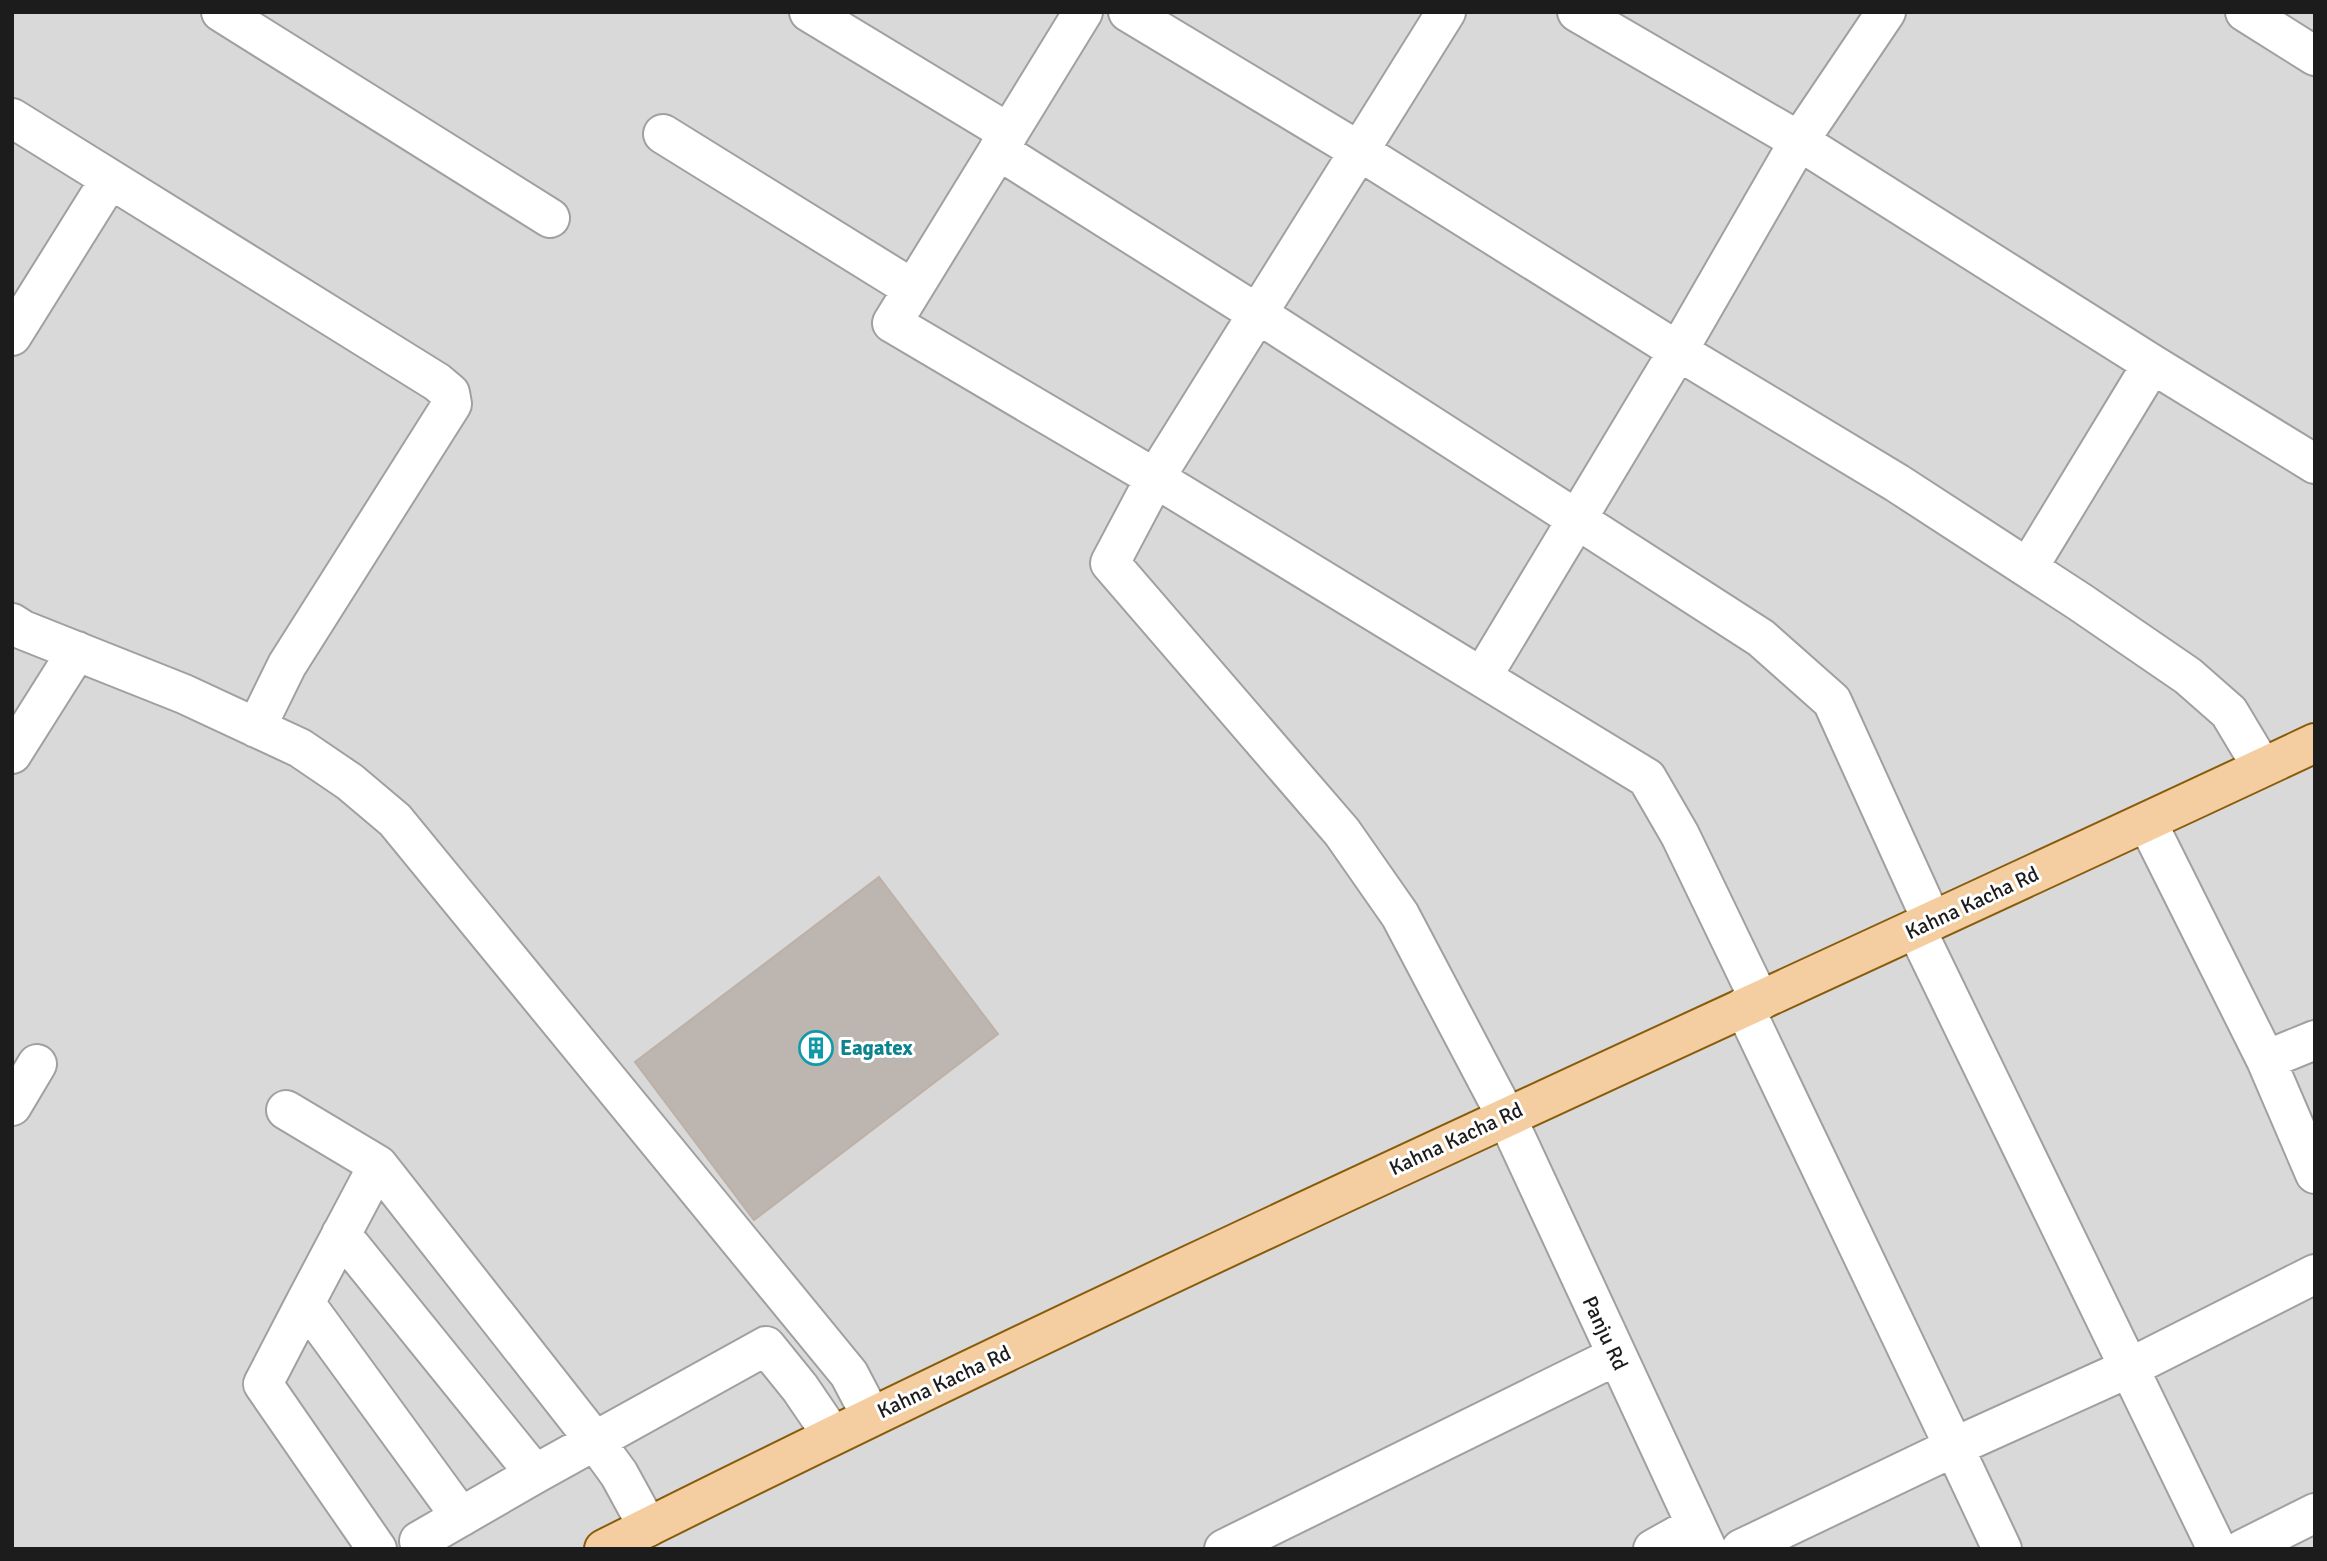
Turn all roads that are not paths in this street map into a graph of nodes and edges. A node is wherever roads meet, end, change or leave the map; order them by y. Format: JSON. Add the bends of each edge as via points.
{"nodes":[{"id":1,"x":221,"y":12,"type":"edge"},
{"id":2,"x":809,"y":12,"type":"edge"},
{"id":3,"x":1083,"y":12,"type":"edge"},
{"id":4,"x":1128,"y":12,"type":"edge"},
{"id":5,"x":1446,"y":12,"type":"edge"},
{"id":6,"x":1577,"y":12,"type":"edge"},
{"id":7,"x":1886,"y":12,"type":"edge"},
{"id":8,"x":2245,"y":12,"type":"edge"},
{"id":9,"x":2315,"y":56,"type":"edge"},
{"id":10,"x":12,"y":118,"type":"edge"},
{"id":11,"x":663,"y":134,"type":"dead end"},
{"id":12,"x":1004,"y":141,"type":"junction"},
{"id":13,"x":1799,"y":141,"type":"junction"},
{"id":14,"x":1359,"y":151,"type":"junction"},
{"id":15,"x":110,"y":179,"type":"junction"},
{"id":16,"x":550,"y":219,"type":"dead end"},
{"id":17,"x":913,"y":289,"type":"junction"},
{"id":18,"x":1258,"y":314,"type":"junction"},
{"id":19,"x":12,"y":336,"type":"edge"},
{"id":20,"x":1678,"y":351,"type":"junction"},
{"id":21,"x":2152,"y":364,"type":"junction"},
{"id":22,"x":2315,"y":464,"type":"edge"},
{"id":23,"x":1155,"y":478,"type":"junction"},
{"id":24,"x":1576,"y":518,"type":"junction"},
{"id":25,"x":2028,"y":568,"type":"junction"},
{"id":26,"x":12,"y":622,"type":"edge"},
{"id":27,"x":77,"y":651,"type":"junction"},
{"id":28,"x":1482,"y":677,"type":"junction"},
{"id":29,"x":256,"y":728,"type":"junction"},
{"id":30,"x":2315,"y":743,"type":"edge"},
{"id":31,"x":12,"y":754,"type":"edge"},
{"id":32,"x":2262,"y":767,"type":"junction"},
{"id":33,"x":2147,"y":822,"type":"junction"},
{"id":34,"x":1924,"y":925,"type":"junction"},
{"id":35,"x":1752,"y":1004,"type":"junction"},
{"id":36,"x":2315,"y":1040,"type":"edge"},
{"id":37,"x":2266,"y":1060,"type":"junction"},
{"id":38,"x":37,"y":1064,"type":"dead end"},
{"id":39,"x":12,"y":1106,"type":"edge"},
{"id":40,"x":286,"y":1111,"type":"dead end"},
{"id":41,"x":1506,"y":1116,"type":"junction"},
{"id":42,"x":378,"y":1164,"type":"junction"},
{"id":43,"x":2315,"y":1174,"type":"edge"},
{"id":44,"x":341,"y":1234,"type":"junction"},
{"id":45,"x":2315,"y":1273,"type":"edge"},
{"id":46,"x":305,"y":1303,"type":"junction"},
{"id":47,"x":1616,"y":1356,"type":"junction"},
{"id":48,"x":2129,"y":1368,"type":"junction"},
{"id":49,"x":871,"y":1416,"type":"junction"},
{"id":50,"x":832,"y":1435,"type":"junction"},
{"id":51,"x":595,"y":1441,"type":"junction"},
{"id":52,"x":1954,"y":1447,"type":"junction"},
{"id":53,"x":535,"y":1474,"type":"junction"},
{"id":54,"x":2315,"y":1513,"type":"edge"},
{"id":55,"x":461,"y":1517,"type":"junction"},
{"id":56,"x":648,"y":1527,"type":"junction"},
{"id":57,"x":1701,"y":1537,"type":"edge"},
{"id":58,"x":415,"y":1546,"type":"edge"},
{"id":59,"x":377,"y":1549,"type":"edge"},
{"id":60,"x":604,"y":1549,"type":"edge"},
{"id":61,"x":1224,"y":1549,"type":"edge"},
{"id":62,"x":1653,"y":1549,"type":"edge"},
{"id":63,"x":1741,"y":1549,"type":"edge"},
{"id":64,"x":2002,"y":1549,"type":"edge"},
{"id":65,"x":2217,"y":1549,"type":"edge"},
{"id":66,"x":2243,"y":1549,"type":"edge"}],
"edges":[{"from":1,"to":16,"type":"street"},
{"from":2,"to":12,"type":"street"},
{"from":3,"to":12,"type":"street"},
{"from":4,"to":14,"type":"street"},
{"from":5,"to":14,"type":"street"},
{"from":6,"to":13,"type":"street"},
{"from":7,"to":13,"type":"street"},
{"from":8,"to":9,"type":"street"},
{"from":10,"to":15,"type":"street"},
{"from":11,"to":17,"type":"street"},
{"from":12,"to":17,"type":"street"},
{"from":12,"to":18,"type":"street"},
{"from":13,"to":20,"type":"street"},
{"from":13,"to":21,"type":"street"},
{"from":14,"to":18,"type":"street"},
{"from":14,"to":20,"type":"street"},
{"from":15,"to":19,"type":"street"},
{"from":15,"to":29,"type":"street","via":[[438,382],[450,393],[453,404],[287,666]]},
{"from":17,"to":23,"type":"street","via":[[892,323]]},
{"from":18,"to":23,"type":"street"},
{"from":18,"to":24,"type":"street"},
{"from":20,"to":24,"type":"street"},
{"from":20,"to":25,"type":"street"},
{"from":21,"to":22,"type":"street"},
{"from":21,"to":25,"type":"street"},
{"from":23,"to":28,"type":"street"},
{"from":23,"to":41,"type":"street","name":"Panju Rd","via":[[1110,563],[1342,832],[1400,915]]},
{"from":24,"to":28,"type":"street"},
{"from":24,"to":34,"type":"street","via":[[1761,638],[1832,701]]},
{"from":25,"to":32,"type":"street","via":[[2188,676],[2229,712]]},
{"from":26,"to":27,"type":"street"},
{"from":27,"to":29,"type":"street"},
{"from":27,"to":31,"type":"street"},
{"from":28,"to":35,"type":"street","via":[[1647,778],[1680,835]]},
{"from":29,"to":49,"type":"street","via":[[300,748],[395,820],[849,1374]]},
{"from":30,"to":32,"type":"main road","name":"Kahna Kacha Rd"},
{"from":32,"to":33,"type":"main road","name":"Kahna Kacha Rd"},
{"from":33,"to":34,"type":"main road","name":"Kahna Kacha Rd"},
{"from":33,"to":37,"type":"street"},
{"from":34,"to":35,"type":"main road","name":"Kahna Kacha Rd"},
{"from":34,"to":48,"type":"street"},
{"from":35,"to":41,"type":"main road","name":"Kahna Kacha Rd"},
{"from":35,"to":52,"type":"street"},
{"from":36,"to":37,"type":"street"},
{"from":37,"to":43,"type":"street"},
{"from":38,"to":39,"type":"street"},
{"from":40,"to":42,"type":"street"},
{"from":41,"to":47,"type":"street","name":"Panju Rd"},
{"from":41,"to":49,"type":"main road","name":"Kahna Kacha Rd"},
{"from":42,"to":44,"type":"street"},
{"from":42,"to":51,"type":"street"},
{"from":44,"to":46,"type":"street"},
{"from":44,"to":53,"type":"street"},
{"from":45,"to":48,"type":"street"},
{"from":46,"to":55,"type":"street"},
{"from":46,"to":59,"type":"street","via":[[263,1384]]},
{"from":47,"to":57,"type":"street","name":"Panju Rd"},
{"from":47,"to":61,"type":"street"},
{"from":48,"to":52,"type":"street"},
{"from":48,"to":65,"type":"street"},
{"from":49,"to":50,"type":"main road","name":"Kahna Kacha Rd"},
{"from":50,"to":51,"type":"street","via":[[766,1346]]},
{"from":50,"to":56,"type":"main road","name":"Kahna Kacha Rd"},
{"from":51,"to":53,"type":"street"},
{"from":51,"to":56,"type":"street"},
{"from":52,"to":63,"type":"street"},
{"from":52,"to":64,"type":"street"},
{"from":53,"to":55,"type":"street"},
{"from":54,"to":66,"type":"street"},
{"from":55,"to":58,"type":"street"},
{"from":56,"to":60,"type":"main road","name":"Kahna Kacha Rd"},
{"from":57,"to":62,"type":"street"}]}
